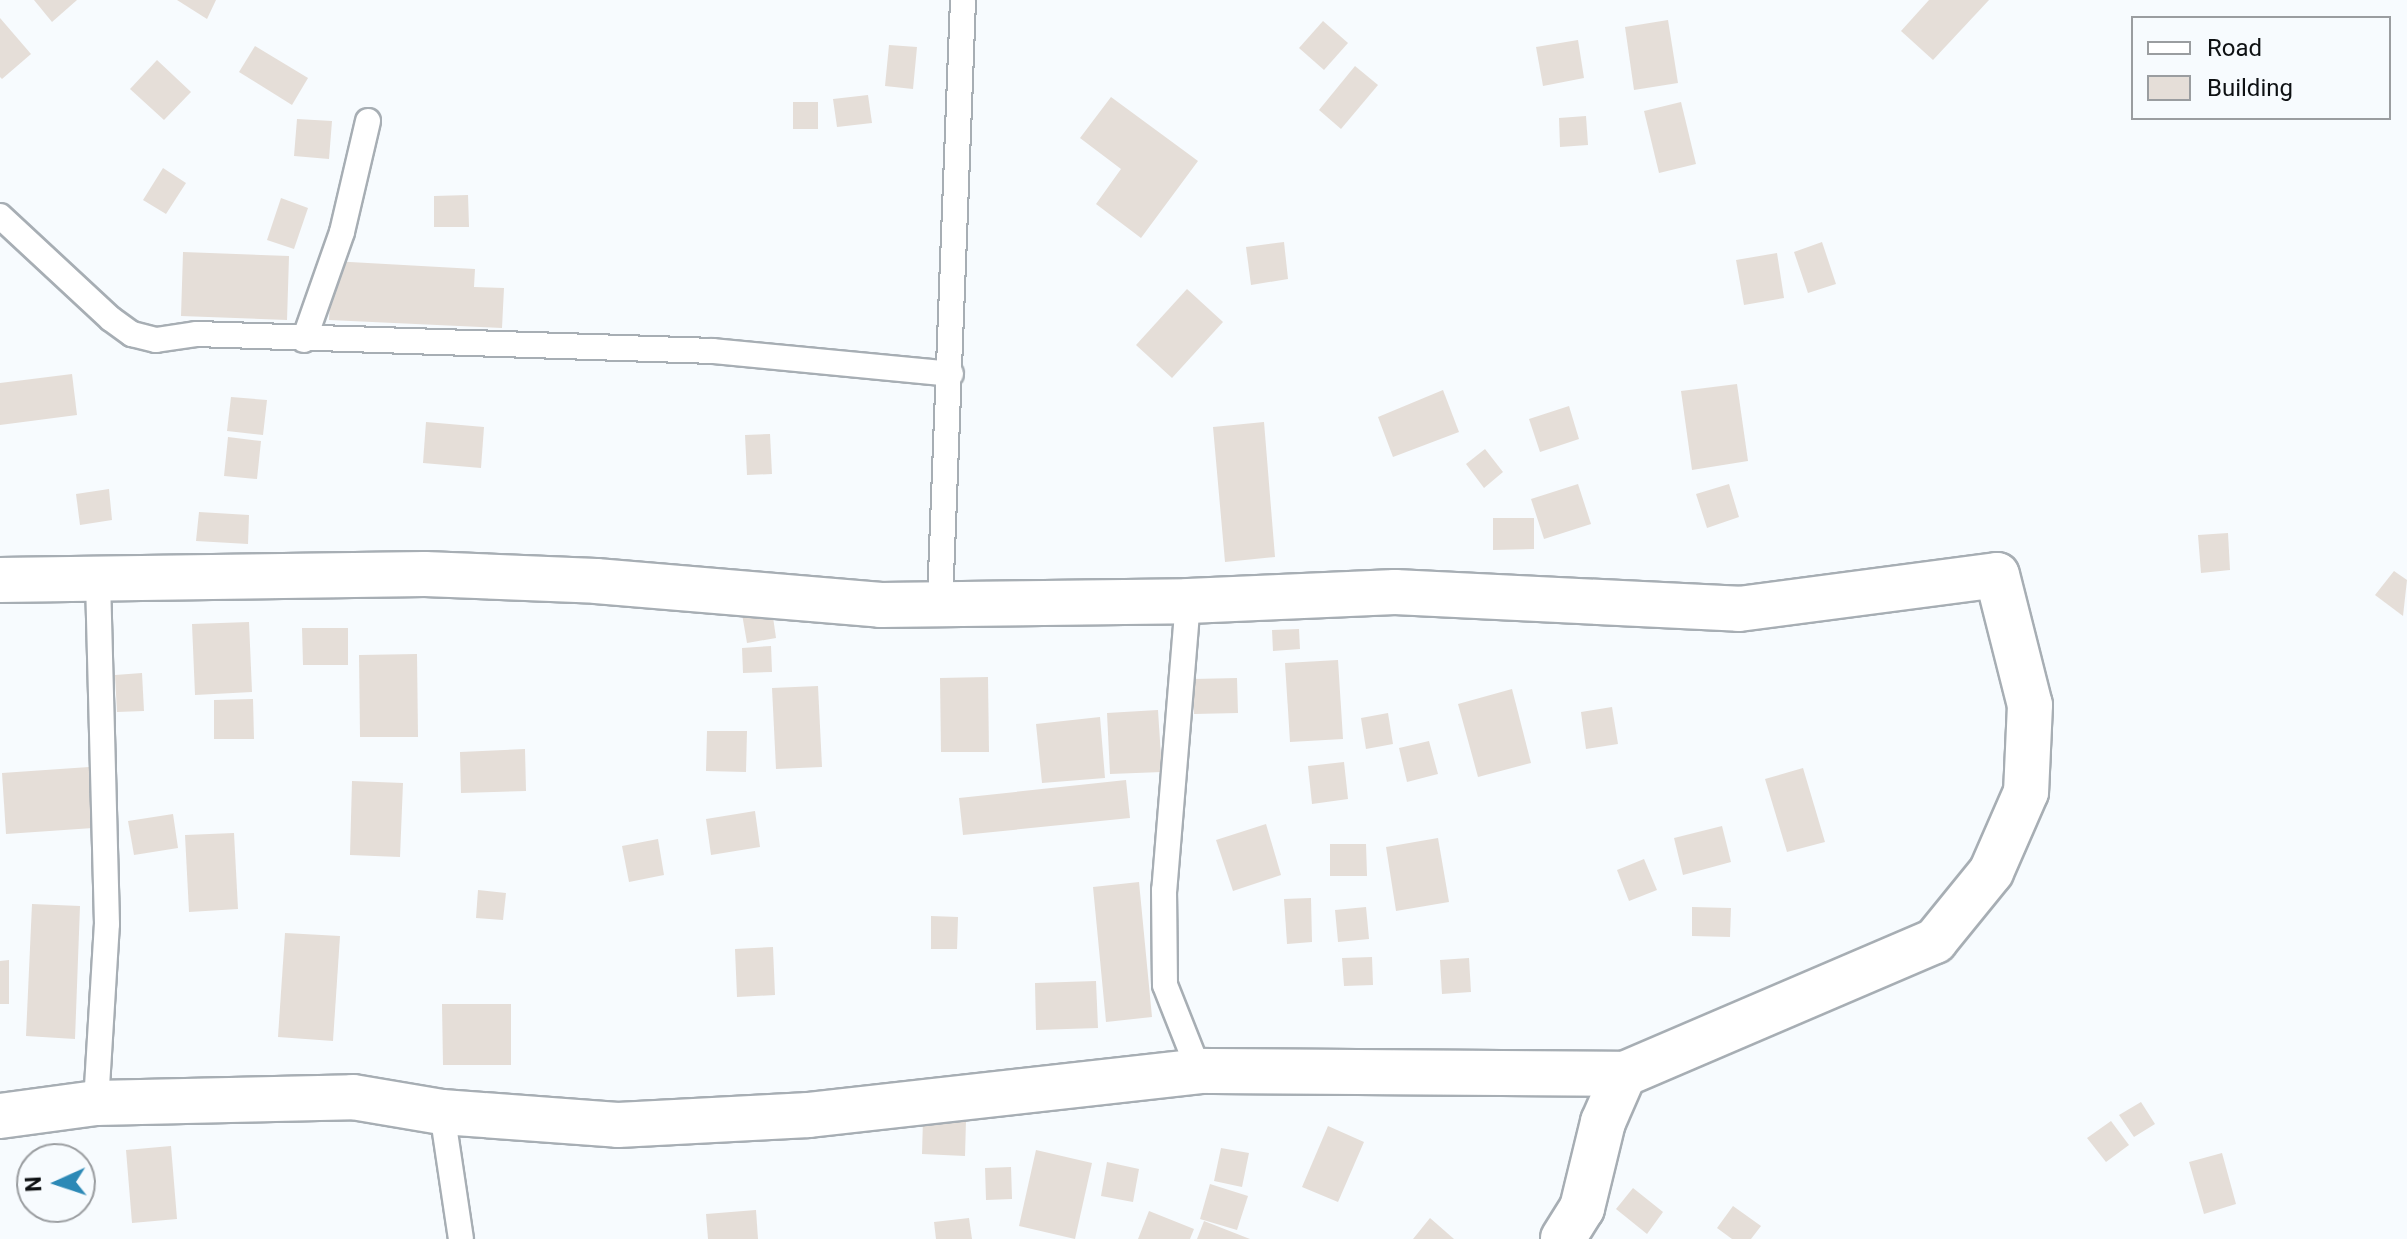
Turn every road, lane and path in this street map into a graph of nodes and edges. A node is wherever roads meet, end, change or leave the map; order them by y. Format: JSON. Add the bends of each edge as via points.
{"nodes":[{"id":1,"x":963,"y":0,"type":"edge"},
{"id":2,"x":368,"y":121,"type":"dead end"},
{"id":3,"x":0,"y":216,"type":"edge"},
{"id":4,"x":304,"y":340,"type":"junction"},
{"id":5,"x":951,"y":374,"type":"junction"},
{"id":6,"x":98,"y":576,"type":"junction"},
{"id":7,"x":0,"y":580,"type":"edge"},
{"id":8,"x":1188,"y":601,"type":"junction"},
{"id":9,"x":940,"y":602,"type":"junction"},
{"id":10,"x":1199,"y":1071,"type":"junction"},
{"id":11,"x":1624,"y":1074,"type":"junction"},
{"id":12,"x":96,"y":1103,"type":"junction"},
{"id":13,"x":442,"y":1112,"type":"junction"},
{"id":14,"x":0,"y":1116,"type":"edge"},
{"id":15,"x":461,"y":1239,"type":"edge"},
{"id":16,"x":1563,"y":1239,"type":"edge"}],
"edges":[{"from":1,"to":5,"type":"lane"},
{"from":2,"to":4,"type":"lane","via":[[342,232]]},
{"from":3,"to":4,"type":"lane","via":[[132,334],[156,340],[196,334]]},
{"from":4,"to":5,"type":"lane","via":[[713,351]]},
{"from":5,"to":9,"type":"lane"},
{"from":6,"to":7,"type":"street"},
{"from":6,"to":9,"type":"street","via":[[425,574],[596,581],[881,605]]},
{"from":6,"to":12,"type":"lane","via":[[107,924]]},
{"from":8,"to":9,"type":"street"},
{"from":8,"to":10,"type":"lane","via":[[1164,890],[1165,985]]},
{"from":8,"to":11,"type":"street","via":[[1395,592],[1739,609],[1997,575],[2030,705],[2026,792],[1991,872],[1935,941]]},
{"from":10,"to":11,"type":"street"},
{"from":10,"to":13,"type":"street","via":[[809,1115],[618,1125]]},
{"from":11,"to":16,"type":"street","via":[[1603,1122],[1582,1208]]},
{"from":12,"to":13,"type":"street","via":[[353,1097]]},
{"from":12,"to":14,"type":"street"},
{"from":13,"to":15,"type":"lane"}]}
